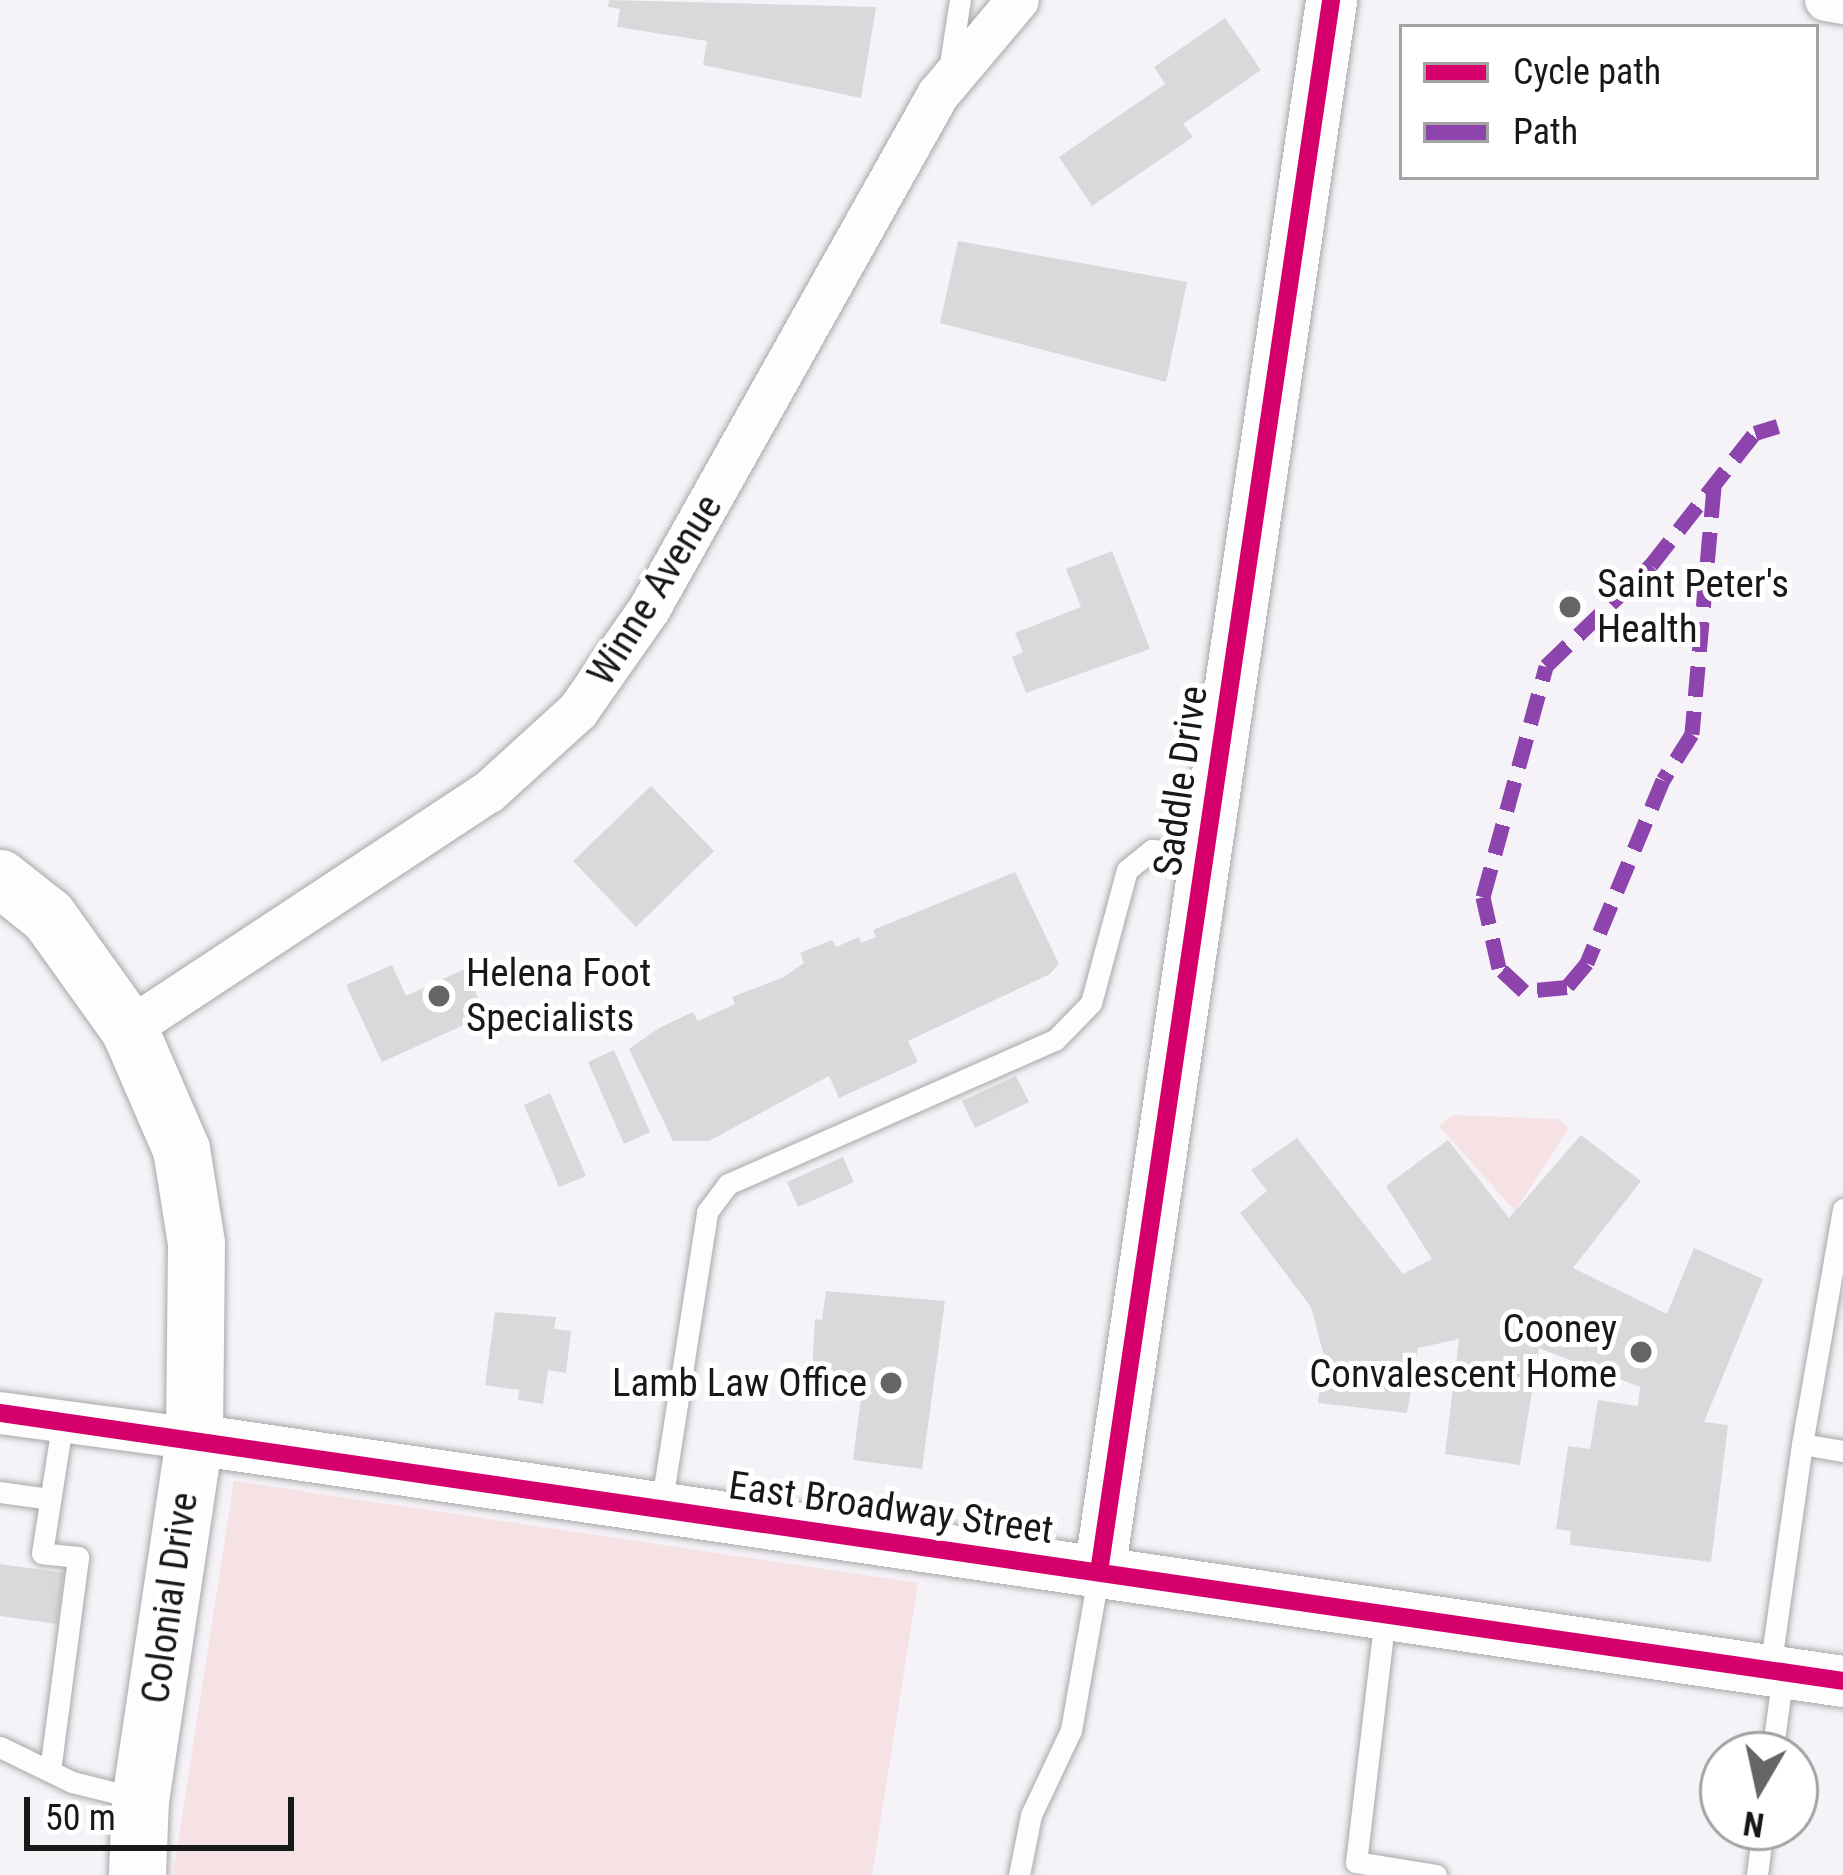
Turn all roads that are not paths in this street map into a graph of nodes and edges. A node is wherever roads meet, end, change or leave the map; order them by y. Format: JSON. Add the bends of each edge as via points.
{"nodes":[{"id":1,"x":960,"y":0,"type":"edge"},
{"id":2,"x":1018,"y":0,"type":"edge"},
{"id":3,"x":1331,"y":0,"type":"edge"},
{"id":4,"x":1826,"y":0,"type":"edge"},
{"id":5,"x":1843,"y":3,"type":"edge"},
{"id":6,"x":947,"y":82,"type":"junction"},
{"id":7,"x":1204,"y":855,"type":"junction"},
{"id":8,"x":0,"y":878,"type":"edge"},
{"id":9,"x":129,"y":1029,"type":"junction"},
{"id":10,"x":1843,"y":1209,"type":"edge"},
{"id":11,"x":0,"y":1413,"type":"edge"},
{"id":12,"x":63,"y":1419,"type":"junction"},
{"id":13,"x":194,"y":1439,"type":"junction"},
{"id":14,"x":1802,"y":1444,"type":"junction"},
{"id":15,"x":1843,"y":1451,"type":"edge"},
{"id":16,"x":0,"y":1492,"type":"edge"},
{"id":17,"x":50,"y":1499,"type":"junction"},
{"id":18,"x":660,"y":1507,"type":"junction"},
{"id":19,"x":1099,"y":1572,"type":"junction"},
{"id":20,"x":1385,"y":1613,"type":"junction"},
{"id":21,"x":1776,"y":1671,"type":"junction"},
{"id":22,"x":1843,"y":1681,"type":"edge"},
{"id":23,"x":1773,"y":1731,"type":"edge"},
{"id":24,"x":0,"y":1747,"type":"edge"},
{"id":25,"x":50,"y":1771,"type":"junction"},
{"id":26,"x":140,"y":1799,"type":"junction"},
{"id":27,"x":1355,"y":1869,"type":"edge"},
{"id":28,"x":137,"y":1875,"type":"edge"},
{"id":29,"x":1019,"y":1875,"type":"edge"},
{"id":30,"x":1436,"y":1875,"type":"edge"}],
"edges":[{"from":1,"to":6,"type":"lane"},
{"from":2,"to":6,"type":"street","name":"Winne Avenue"},
{"from":3,"to":7,"type":"street","name":"Saddle Drive"},
{"from":4,"to":5,"type":"street"},
{"from":6,"to":9,"type":"street","name":"Winne Avenue","via":[[650,608],[578,711],[489,792]]},
{"from":7,"to":18,"type":"lane","via":[[1152,850],[1127,870],[1090,1003],[1055,1040],[728,1184],[707,1212]]},
{"from":7,"to":19,"type":"street","name":"Saddle Drive"},
{"from":8,"to":9,"type":"main road","name":"Colonial Drive","via":[[48,916]]},
{"from":9,"to":13,"type":"main road","name":"Colonial Drive","via":[[181,1149],[196,1243]]},
{"from":10,"to":14,"type":"lane"},
{"from":11,"to":12,"type":"street","name":"East Broadway Street"},
{"from":12,"to":13,"type":"street","name":"East Broadway Street"},
{"from":12,"to":17,"type":"lane"},
{"from":13,"to":18,"type":"street","name":"East Broadway Street"},
{"from":13,"to":26,"type":"main road","name":"Colonial Drive"},
{"from":14,"to":15,"type":"lane"},
{"from":14,"to":21,"type":"lane"},
{"from":16,"to":17,"type":"lane"},
{"from":17,"to":25,"type":"lane","via":[[42,1553],[78,1557]]},
{"from":18,"to":19,"type":"street","name":"East Broadway Street"},
{"from":19,"to":20,"type":"street","name":"East Broadway Street"},
{"from":19,"to":29,"type":"lane","via":[[1071,1730],[1031,1815]]},
{"from":20,"to":21,"type":"street","name":"East Broadway Street"},
{"from":20,"to":27,"type":"lane"},
{"from":21,"to":22,"type":"street","name":"East Broadway Street"},
{"from":21,"to":23,"type":"lane"},
{"from":24,"to":25,"type":"lane"},
{"from":25,"to":26,"type":"lane"},
{"from":26,"to":28,"type":"main road","name":"Colonial Drive"},
{"from":27,"to":30,"type":"lane"}]}
